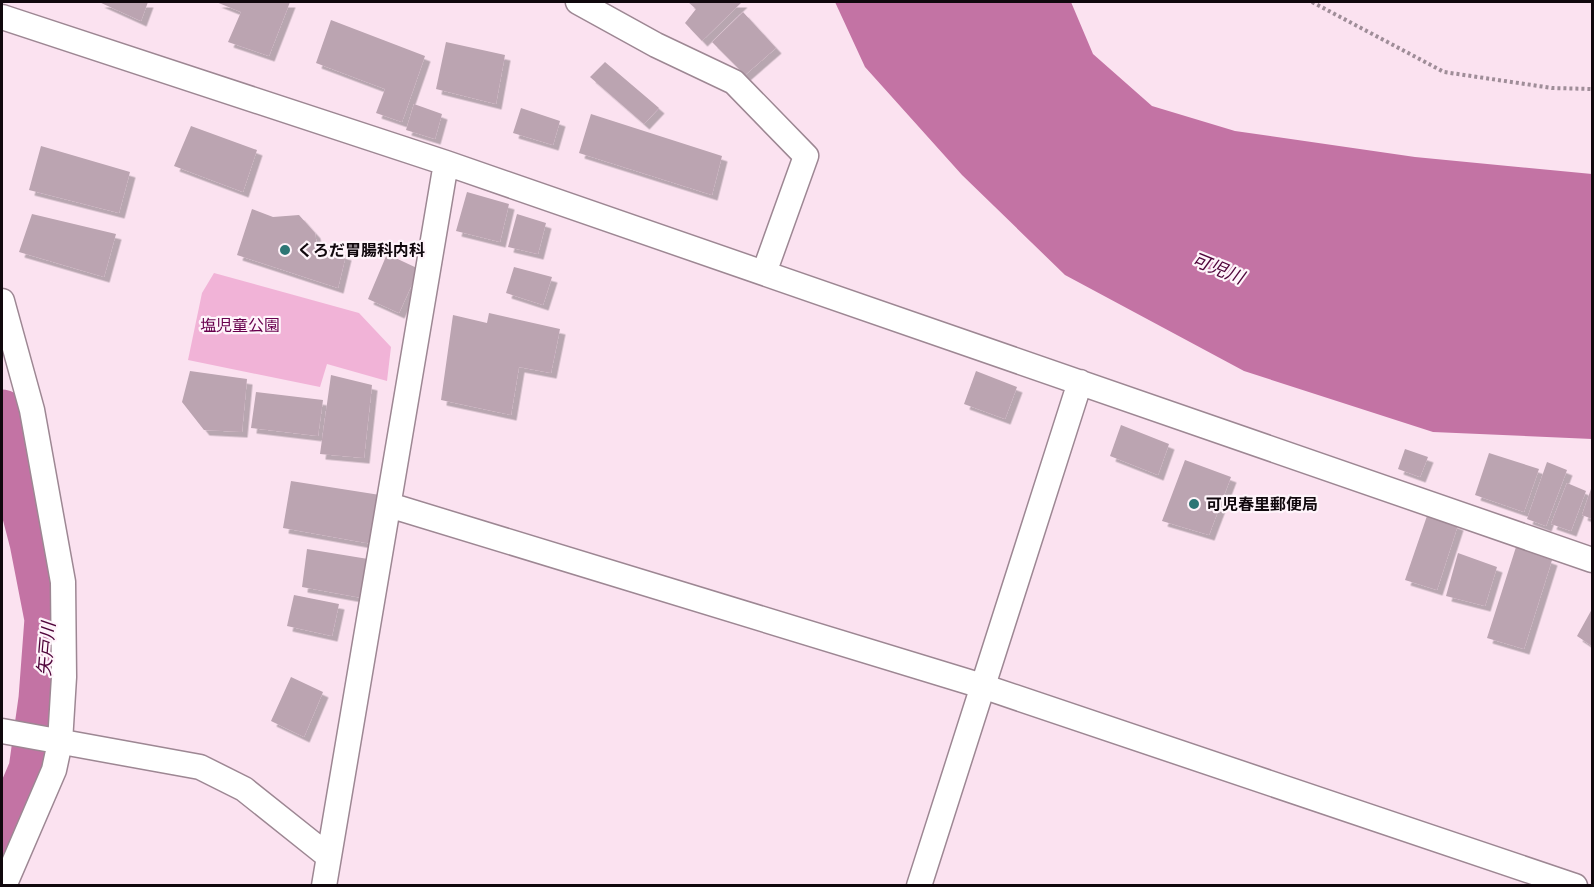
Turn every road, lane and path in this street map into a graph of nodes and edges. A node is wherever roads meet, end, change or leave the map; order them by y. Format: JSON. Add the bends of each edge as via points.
{"nodes":[{"id":1,"x":578,"y":2,"type":"edge"},
{"id":2,"x":1312,"y":2,"type":"edge"},
{"id":3,"x":2,"y":17,"type":"edge"},
{"id":4,"x":1593,"y":90,"type":"edge"},
{"id":5,"x":446,"y":163,"type":"junction"},
{"id":6,"x":764,"y":273,"type":"junction"},
{"id":7,"x":2,"y":301,"type":"edge"},
{"id":8,"x":1080,"y":382,"type":"junction"},
{"id":9,"x":389,"y":505,"type":"junction"},
{"id":10,"x":1593,"y":560,"type":"edge"},
{"id":11,"x":982,"y":686,"type":"junction"},
{"id":12,"x":2,"y":730,"type":"edge"},
{"id":13,"x":60,"y":742,"type":"junction"},
{"id":14,"x":328,"y":856,"type":"junction"},
{"id":15,"x":331,"y":884,"type":"edge"},
{"id":16,"x":4,"y":885,"type":"edge"},
{"id":17,"x":919,"y":885,"type":"edge"},
{"id":18,"x":1575,"y":885,"type":"edge"}],
"edges":[{"from":1,"to":6,"type":"street","via":[[734,82],[806,156]]},
{"from":2,"to":4,"type":"path","via":[[1444,72]]},
{"from":3,"to":5,"type":"street"},
{"from":5,"to":6,"type":"street"},
{"from":5,"to":9,"type":"street"},
{"from":6,"to":8,"type":"street"},
{"from":7,"to":13,"type":"street","via":[[32,410],[63,582]]},
{"from":8,"to":10,"type":"street"},
{"from":8,"to":11,"type":"street"},
{"from":9,"to":11,"type":"street"},
{"from":9,"to":14,"type":"street"},
{"from":11,"to":17,"type":"street"},
{"from":11,"to":18,"type":"street"},
{"from":12,"to":13,"type":"street"},
{"from":13,"to":14,"type":"street","via":[[200,767],[244,789]]},
{"from":13,"to":16,"type":"street","via":[[54,770]]},
{"from":14,"to":15,"type":"street"}]}
